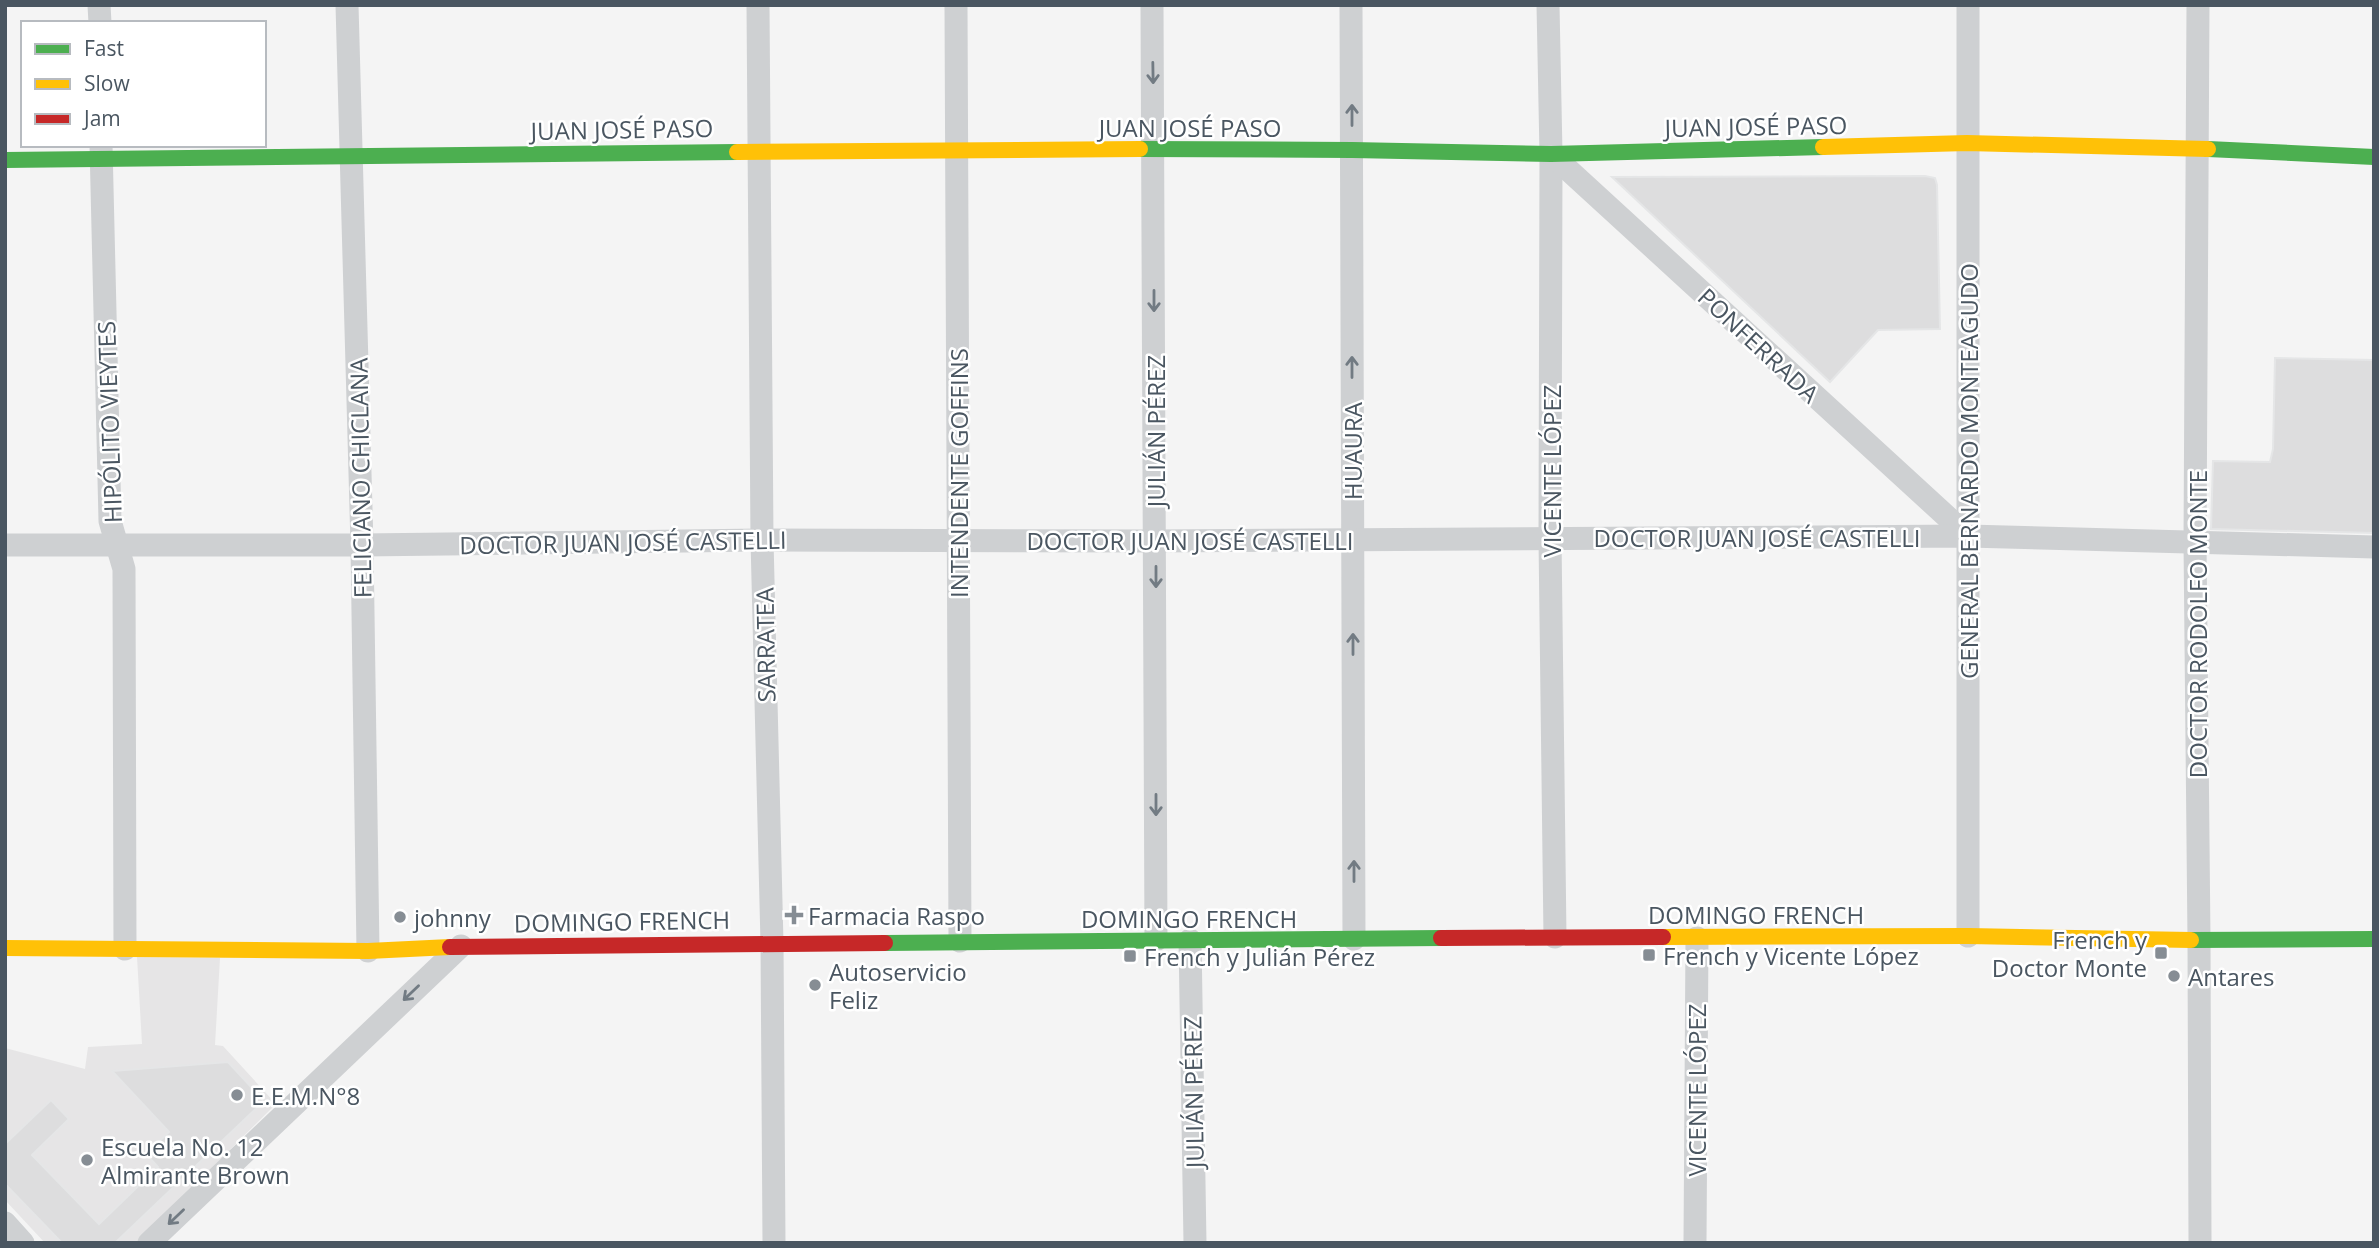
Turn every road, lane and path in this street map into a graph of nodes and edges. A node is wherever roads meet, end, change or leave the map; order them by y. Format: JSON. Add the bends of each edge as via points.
{"nodes":[{"id":1,"x":347,"y":5,"type":"edge"},
{"id":2,"x":758,"y":5,"type":"edge"},
{"id":3,"x":956,"y":5,"type":"edge"},
{"id":4,"x":1152,"y":5,"type":"edge"},
{"id":5,"x":1351,"y":5,"type":"edge"},
{"id":6,"x":1548,"y":5,"type":"edge"},
{"id":7,"x":1968,"y":5,"type":"edge"},
{"id":8,"x":2198,"y":5,"type":"edge"},
{"id":9,"x":1968,"y":143,"type":"junction"},
{"id":10,"x":956,"y":149,"type":"junction"},
{"id":11,"x":2197,"y":149,"type":"junction"},
{"id":12,"x":758,"y":150,"type":"junction"},
{"id":13,"x":1153,"y":150,"type":"junction"},
{"id":14,"x":1352,"y":150,"type":"junction"},
{"id":15,"x":101,"y":152,"type":"edge"},
{"id":16,"x":1551,"y":154,"type":"junction"},
{"id":17,"x":352,"y":156,"type":"junction"},
{"id":18,"x":2374,"y":157,"type":"edge"},
{"id":19,"x":5,"y":160,"type":"edge"},
{"id":20,"x":1968,"y":536,"type":"junction"},
{"id":21,"x":1550,"y":539,"type":"junction"},
{"id":22,"x":762,"y":540,"type":"junction"},
{"id":23,"x":958,"y":540,"type":"junction"},
{"id":24,"x":1352,"y":540,"type":"junction"},
{"id":25,"x":1156,"y":541,"type":"junction"},
{"id":26,"x":2195,"y":542,"type":"junction"},
{"id":27,"x":116,"y":544,"type":"junction"},
{"id":28,"x":5,"y":545,"type":"edge"},
{"id":29,"x":362,"y":545,"type":"junction"},
{"id":30,"x":2374,"y":547,"type":"edge"},
{"id":31,"x":1968,"y":936,"type":"junction"},
{"id":32,"x":1555,"y":937,"type":"junction"},
{"id":33,"x":1697,"y":938,"type":"junction"},
{"id":34,"x":1354,"y":939,"type":"junction"},
{"id":35,"x":2374,"y":939,"type":"edge"},
{"id":36,"x":1156,"y":940,"type":"junction"},
{"id":37,"x":1190,"y":940,"type":"junction"},
{"id":38,"x":2199,"y":940,"type":"junction"},
{"id":39,"x":960,"y":941,"type":"junction"},
{"id":40,"x":772,"y":943,"type":"junction"},
{"id":41,"x":461,"y":946,"type":"junction"},
{"id":42,"x":5,"y":948,"type":"edge"},
{"id":43,"x":125,"y":949,"type":"junction"},
{"id":44,"x":368,"y":951,"type":"junction"},
{"id":45,"x":5,"y":1223,"type":"edge"},
{"id":46,"x":23,"y":1243,"type":"edge"},
{"id":47,"x":149,"y":1243,"type":"edge"},
{"id":48,"x":774,"y":1243,"type":"edge"},
{"id":49,"x":1195,"y":1243,"type":"edge"},
{"id":50,"x":1695,"y":1243,"type":"edge"},
{"id":51,"x":2200,"y":1243,"type":"edge"}],
"edges":[{"from":1,"to":17,"type":"street","name":"FELICIANO CHICLANA"},
{"from":2,"to":12,"type":"street","name":"SARRATEA"},
{"from":3,"to":10,"type":"street","name":"INTENDENTE GOFFINS"},
{"from":4,"to":13,"type":"street","name":"JULIÁN PÉREZ","one_way":true},
{"from":14,"to":5,"type":"street","name":"HUAURA","one_way":true},
{"from":6,"to":16,"type":"street","name":"VICENTE LÓPEZ"},
{"from":7,"to":9,"type":"street","name":"GENERAL BERNARDO MONTEAGUDO"},
{"from":8,"to":11,"type":"street","name":"DOCTOR RODOLFO MONTE"},
{"from":9,"to":11,"type":"street","name":"JUAN JOSÉ PASO"},
{"from":9,"to":16,"type":"street","name":"JUAN JOSÉ PASO"},
{"from":9,"to":20,"type":"street","name":"GENERAL BERNARDO MONTEAGUDO"},
{"from":10,"to":12,"type":"street","name":"JUAN JOSÉ PASO"},
{"from":10,"to":13,"type":"street","name":"JUAN JOSÉ PASO"},
{"from":10,"to":23,"type":"street","name":"INTENDENTE GOFFINS"},
{"from":11,"to":18,"type":"street","name":"JUAN JOSÉ PASO"},
{"from":11,"to":26,"type":"street","name":"DOCTOR RODOLFO MONTE"},
{"from":12,"to":17,"type":"street","name":"JUAN JOSÉ PASO"},
{"from":12,"to":22,"type":"street","name":"SARRATEA"},
{"from":13,"to":14,"type":"street","name":"JUAN JOSÉ PASO"},
{"from":13,"to":25,"type":"street","name":"JULIÁN PÉREZ","one_way":true},
{"from":14,"to":16,"type":"street","name":"JUAN JOSÉ PASO"},
{"from":24,"to":14,"type":"street","name":"HUAURA","one_way":true},
{"from":15,"to":17,"type":"street","name":"JUAN JOSÉ PASO"},
{"from":15,"to":19,"type":"street","name":"JUAN JOSÉ PASO"},
{"from":15,"to":27,"type":"street","name":"HIPÓLITO VIEYTES","via":[[110,521]]},
{"from":16,"to":20,"type":"street","name":"PONFERRADA"},
{"from":16,"to":21,"type":"street","name":"VICENTE LÓPEZ"},
{"from":17,"to":29,"type":"street","name":"FELICIANO CHICLANA"},
{"from":20,"to":21,"type":"street","name":"DOCTOR JUAN JOSÉ CASTELLI"},
{"from":20,"to":26,"type":"street","name":"DOCTOR JUAN JOSÉ CASTELLI"},
{"from":20,"to":31,"type":"street","name":"GENERAL BERNARDO MONTEAGUDO"},
{"from":21,"to":24,"type":"street","name":"DOCTOR JUAN JOSÉ CASTELLI"},
{"from":21,"to":32,"type":"street","name":"VICENTE LÓPEZ"},
{"from":22,"to":23,"type":"street","name":"DOCTOR JUAN JOSÉ CASTELLI"},
{"from":22,"to":29,"type":"street","name":"DOCTOR JUAN JOSÉ CASTELLI"},
{"from":22,"to":40,"type":"street","name":"SARRATEA"},
{"from":23,"to":25,"type":"street","name":"DOCTOR JUAN JOSÉ CASTELLI"},
{"from":23,"to":39,"type":"street","name":"INTENDENTE GOFFINS"},
{"from":24,"to":25,"type":"street","name":"DOCTOR JUAN JOSÉ CASTELLI"},
{"from":34,"to":24,"type":"street","name":"HUAURA","one_way":true},
{"from":25,"to":36,"type":"street","name":"JULIÁN PÉREZ","one_way":true},
{"from":26,"to":30,"type":"street","name":"DOCTOR JUAN JOSÉ CASTELLI"},
{"from":26,"to":38,"type":"street","name":"DOCTOR RODOLFO MONTE"},
{"from":27,"to":28,"type":"street","name":"DOCTOR JUAN JOSÉ CASTELLI"},
{"from":27,"to":29,"type":"street","name":"DOCTOR JUAN JOSÉ CASTELLI"},
{"from":27,"to":43,"type":"street","name":"HIPÓLITO VIEYTES","via":[[124,569]]},
{"from":29,"to":44,"type":"street","name":"FELICIANO CHICLANA"},
{"from":31,"to":33,"type":"street","name":"DOMINGO FRENCH"},
{"from":31,"to":38,"type":"street","name":"DOMINGO FRENCH"},
{"from":32,"to":33,"type":"street","name":"DOMINGO FRENCH"},
{"from":32,"to":34,"type":"street","name":"DOMINGO FRENCH"},
{"from":33,"to":50,"type":"street","name":"VICENTE LÓPEZ"},
{"from":34,"to":37,"type":"street","name":"DOMINGO FRENCH"},
{"from":35,"to":38,"type":"street","name":"DOMINGO FRENCH"},
{"from":36,"to":37,"type":"street","name":"DOMINGO FRENCH"},
{"from":36,"to":39,"type":"street","name":"DOMINGO FRENCH"},
{"from":37,"to":49,"type":"street","name":"JULIÁN PÉREZ"},
{"from":38,"to":51,"type":"street","name":"DOCTOR RODOLFO MONTE"},
{"from":39,"to":40,"type":"street","name":"DOMINGO FRENCH"},
{"from":40,"to":41,"type":"street","name":"DOMINGO FRENCH"},
{"from":40,"to":48,"type":"street","name":"SARRATEA"},
{"from":41,"to":44,"type":"street","name":"DOMINGO FRENCH"},
{"from":41,"to":47,"type":"street","one_way":true},
{"from":42,"to":43,"type":"street","name":"DOMINGO FRENCH"},
{"from":43,"to":44,"type":"street","name":"DOMINGO FRENCH"},
{"from":45,"to":46,"type":"street"}]}
